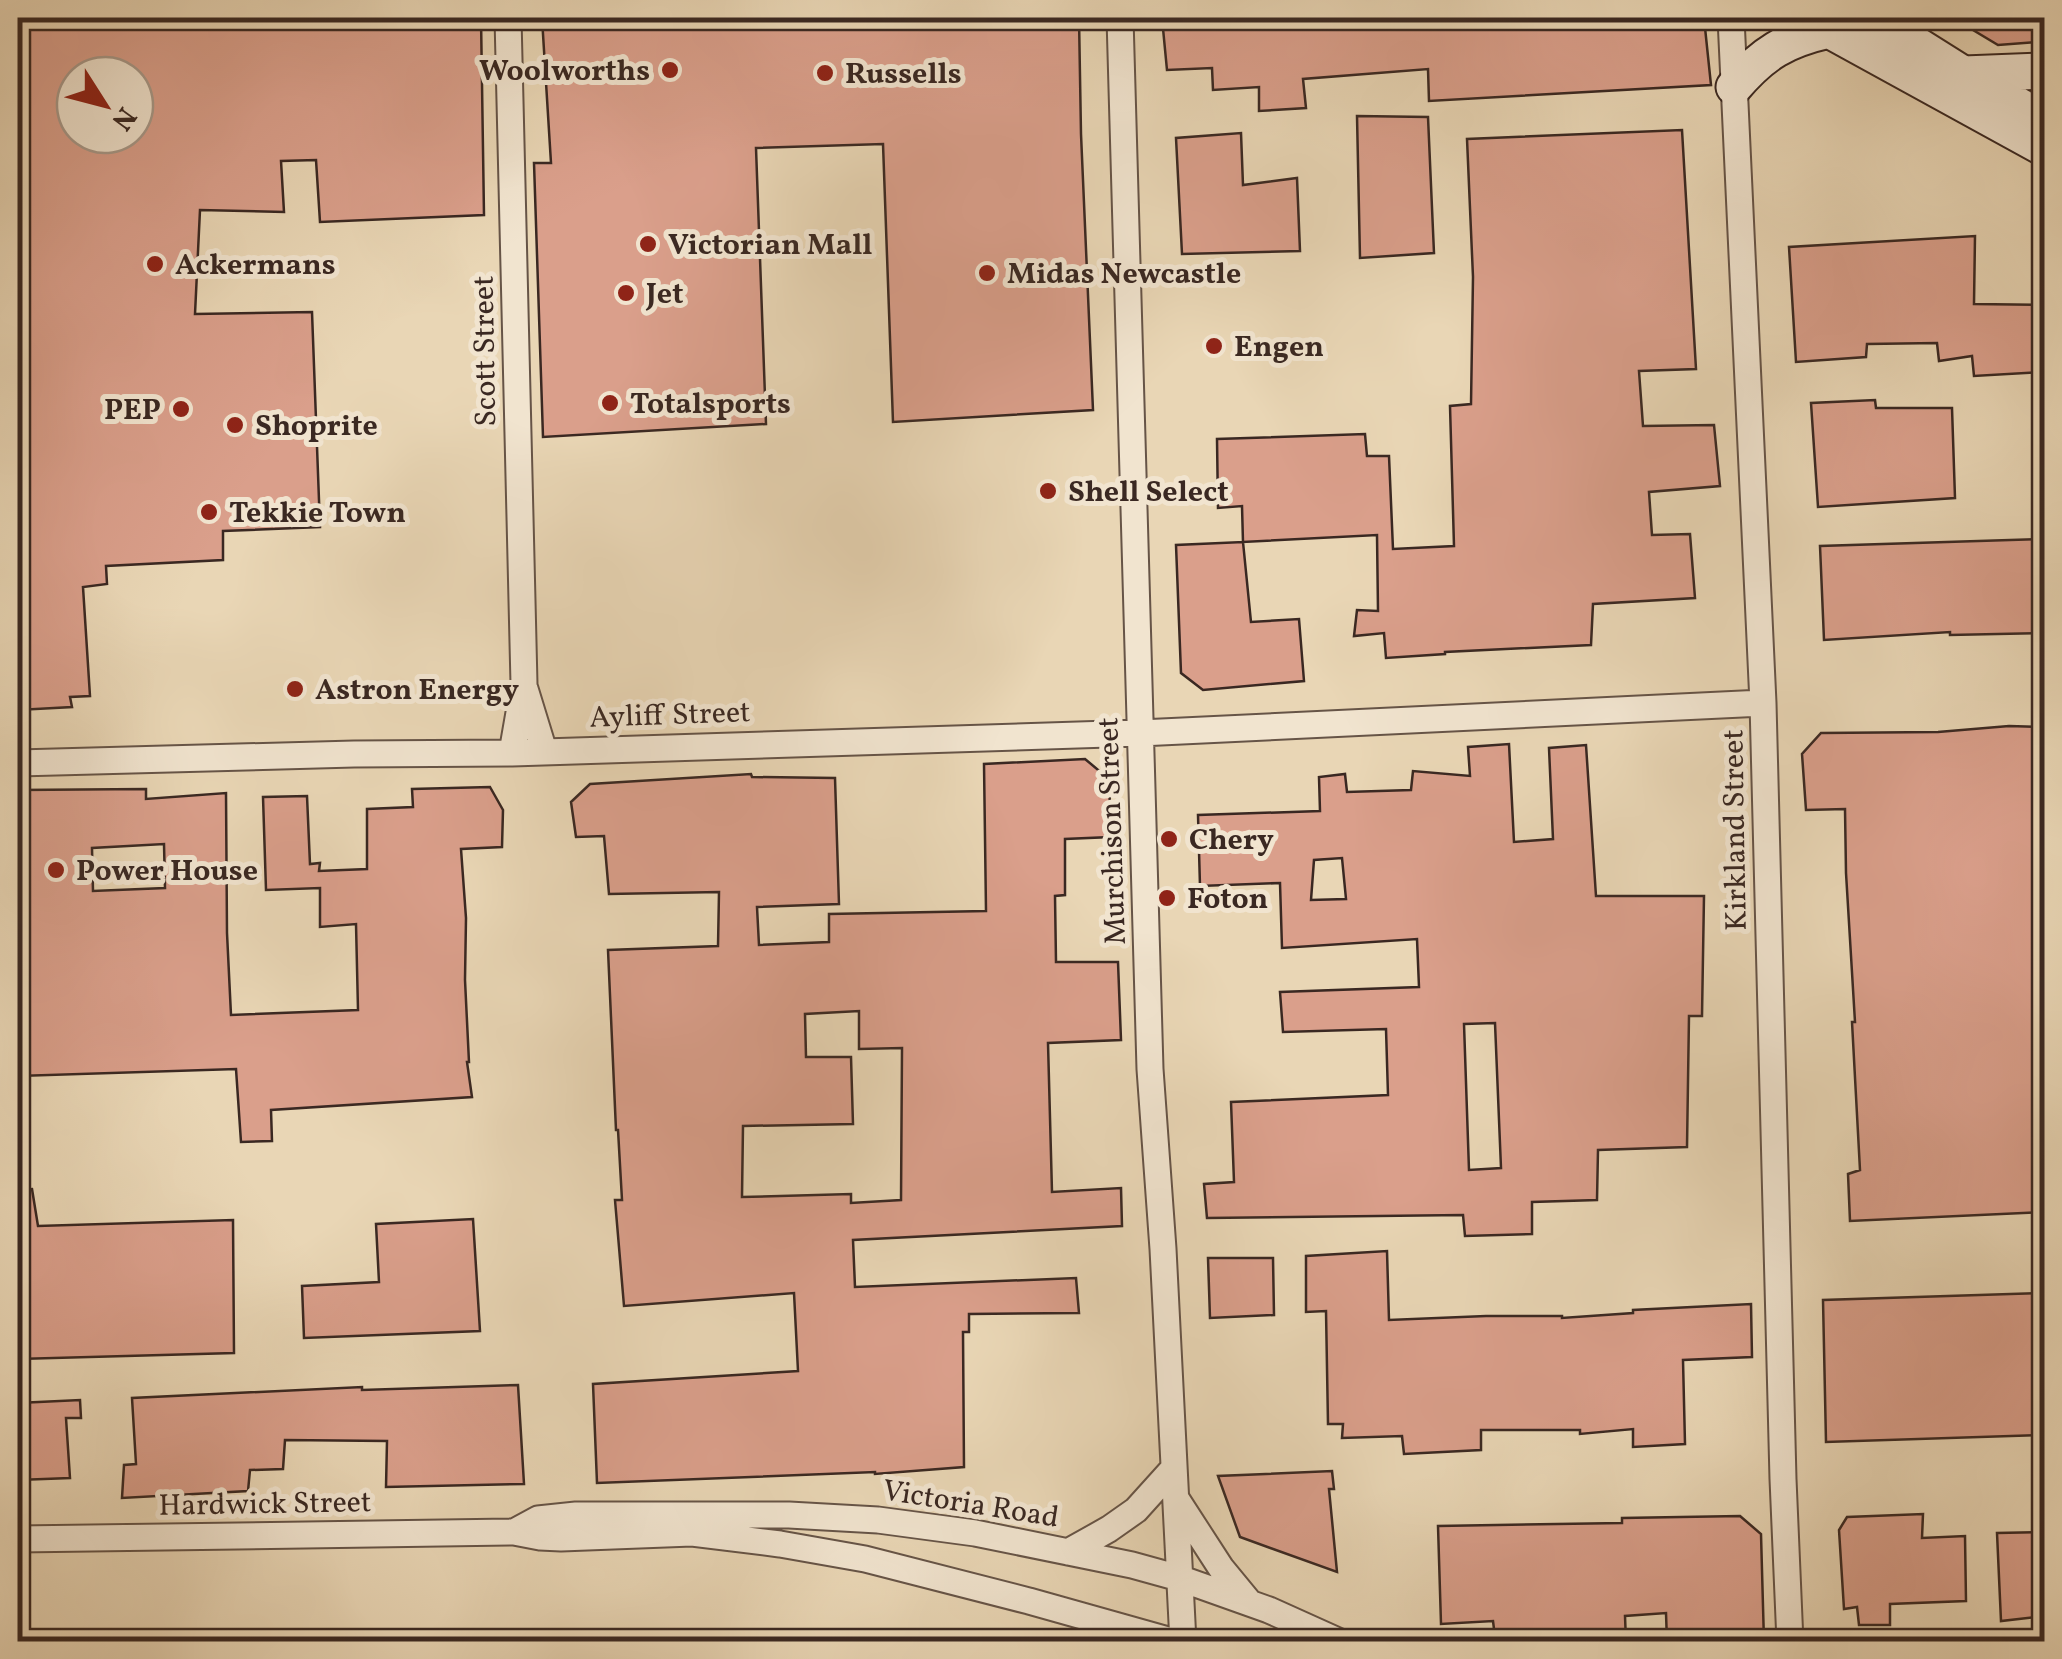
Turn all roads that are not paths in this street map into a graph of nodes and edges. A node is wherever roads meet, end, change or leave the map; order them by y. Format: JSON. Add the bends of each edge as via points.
{"nodes":[{"id":1,"x":508,"y":18,"type":"edge"},
{"id":2,"x":1120,"y":18,"type":"edge"},
{"id":3,"x":1731,"y":18,"type":"edge"},
{"id":4,"x":1874,"y":18,"type":"edge"},
{"id":5,"x":1818,"y":24,"type":"edge"},
{"id":6,"x":2044,"y":71,"type":"edge"},
{"id":7,"x":1963,"y":74,"type":"junction"},
{"id":8,"x":1734,"y":87,"type":"junction"},
{"id":9,"x":2044,"y":120,"type":"edge"},
{"id":10,"x":2044,"y":148,"type":"edge"},
{"id":11,"x":524,"y":684,"type":"junction"},
{"id":12,"x":1764,"y":703,"type":"junction"},
{"id":13,"x":1140,"y":733,"type":"junction"},
{"id":14,"x":544,"y":751,"type":"junction"},
{"id":15,"x":512,"y":753,"type":"junction"},
{"id":16,"x":18,"y":764,"type":"edge"},
{"id":17,"x":1173,"y":1469,"type":"junction"},
{"id":18,"x":1174,"y":1496,"type":"junction"},
{"id":19,"x":577,"y":1526,"type":"junction"},
{"id":20,"x":18,"y":1539,"type":"edge"},
{"id":21,"x":1068,"y":1552,"type":"junction"},
{"id":22,"x":1179,"y":1578,"type":"junction"},
{"id":23,"x":1250,"y":1603,"type":"junction"},
{"id":24,"x":1179,"y":1642,"type":"edge"},
{"id":25,"x":1340,"y":1642,"type":"edge"},
{"id":26,"x":1790,"y":1642,"type":"edge"}],
"edges":[{"from":1,"to":11,"type":"street","name":"Scott Street"},
{"from":2,"to":13,"type":"street","name":"Murchison Street"},
{"from":3,"to":8,"type":"street","name":"Kirkland Street"},
{"from":4,"to":7,"type":"street"},
{"from":5,"to":8,"type":"street","via":[[1753,64]]},
{"from":5,"to":10,"type":"street"},
{"from":6,"to":7,"type":"street"},
{"from":7,"to":9,"type":"street"},
{"from":8,"to":12,"type":"street","name":"Kirkland Street"},
{"from":11,"to":14,"type":"street","name":"Scott Street"},
{"from":11,"to":15,"type":"street","name":"Scott Street"},
{"from":12,"to":13,"type":"street","name":"Ayliff Street"},
{"from":12,"to":26,"type":"street","name":"Kirkland Street"},
{"from":13,"to":14,"type":"street","name":"Ayliff Street"},
{"from":13,"to":17,"type":"street","name":"Murchison Street","via":[[1150,1069]]},
{"from":14,"to":15,"type":"street","name":"Ayliff Street"},
{"from":15,"to":16,"type":"street","name":"Ayliff Street"},
{"from":17,"to":18,"type":"street","name":"Murchison Street"},
{"from":17,"to":21,"type":"street","via":[[1136,1510]]},
{"from":18,"to":22,"type":"street","name":"Murchison Street"},
{"from":18,"to":23,"type":"street"},
{"from":19,"to":20,"type":"street","name":"Hardwick Street","via":[[538,1519],[514,1532]]},
{"from":19,"to":21,"type":"street","name":"Victoria Road","via":[[788,1515],[878,1520]]},
{"from":19,"to":24,"type":"street","via":[[692,1533],[864,1559]]},
{"from":21,"to":22,"type":"street","name":"Victoria Road"},
{"from":22,"to":23,"type":"street","name":"Victoria Road"},
{"from":22,"to":24,"type":"street","name":"Murchison Street"},
{"from":23,"to":25,"type":"street","name":"Victoria Road"}]}
